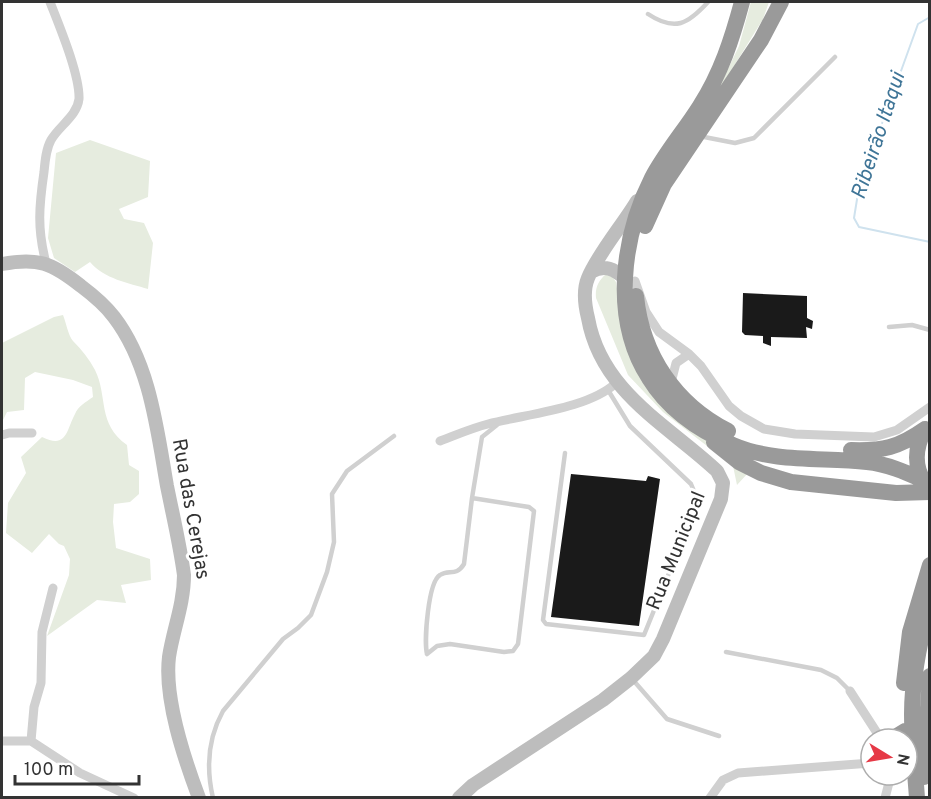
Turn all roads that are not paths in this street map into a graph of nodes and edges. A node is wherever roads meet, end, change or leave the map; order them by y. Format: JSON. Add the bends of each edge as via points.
{"nodes":[{"id":1,"x":50,"y":2,"type":"edge"},
{"id":2,"x":708,"y":2,"type":"edge"},
{"id":3,"x":742,"y":2,"type":"edge"},
{"id":4,"x":781,"y":2,"type":"edge"},
{"id":5,"x":648,"y":14,"type":"dead end"},
{"id":6,"x":836,"y":57,"type":"dead end"},
{"id":7,"x":697,"y":135,"type":"junction"},
{"id":8,"x":653,"y":177,"type":"junction"},
{"id":9,"x":46,"y":263,"type":"junction"},
{"id":10,"x":2,"y":264,"type":"edge"},
{"id":11,"x":591,"y":272,"type":"junction"},
{"id":12,"x":630,"y":280,"type":"junction"},
{"id":13,"x":889,"y":327,"type":"dead end"},
{"id":14,"x":930,"y":330,"type":"edge"},
{"id":15,"x":689,"y":354,"type":"junction"},
{"id":16,"x":671,"y":386,"type":"junction"},
{"id":17,"x":612,"y":387,"type":"junction"},
{"id":18,"x":930,"y":407,"type":"edge"},
{"id":19,"x":502,"y":421,"type":"junction"},
{"id":20,"x":927,"y":426,"type":"edge"},
{"id":21,"x":701,"y":429,"type":"junction"},
{"id":22,"x":32,"y":433,"type":"dead end"},
{"id":23,"x":2,"y":435,"type":"edge"},
{"id":24,"x":394,"y":436,"type":"dead end"},
{"id":25,"x":440,"y":441,"type":"dead end"},
{"id":26,"x":564,"y":453,"type":"dead end"},
{"id":27,"x":928,"y":488,"type":"edge"},
{"id":28,"x":472,"y":498,"type":"junction"},
{"id":29,"x":930,"y":565,"type":"edge"},
{"id":30,"x":52,"y":588,"type":"dead end"},
{"id":31,"x":930,"y":603,"type":"edge"},
{"id":32,"x":726,"y":652,"type":"dead end"},
{"id":33,"x":631,"y":678,"type":"junction"},
{"id":34,"x":929,"y":680,"type":"edge"},
{"id":35,"x":850,"y":691,"type":"joint"},
{"id":36,"x":873,"y":727,"type":"edge"},
{"id":37,"x":901,"y":727,"type":"edge"},
{"id":38,"x":719,"y":736,"type":"dead end"},
{"id":39,"x":2,"y":741,"type":"edge"},
{"id":40,"x":31,"y":741,"type":"junction"},
{"id":41,"x":859,"y":764,"type":"edge"},
{"id":42,"x":134,"y":798,"type":"edge"},
{"id":43,"x":199,"y":798,"type":"edge"},
{"id":44,"x":213,"y":798,"type":"edge"},
{"id":45,"x":459,"y":798,"type":"edge"},
{"id":46,"x":710,"y":798,"type":"edge"},
{"id":47,"x":917,"y":798,"type":"edge"},
{"id":48,"x":923,"y":798,"type":"edge"}],
"edges":[{"from":1,"to":9,"type":"street","via":[[71,61],[79,99],[49,143],[46,156],[39,222]]},
{"from":2,"to":5,"type":"lane","via":[[682,23],[663,24]]},
{"from":3,"to":8,"type":"highway","via":[[714,82]]},
{"from":4,"to":7,"type":"highway","via":[[761,40]]},
{"from":6,"to":7,"type":"lane","via":[[754,138],[735,143]]},
{"from":7,"to":12,"type":"highway","via":[[651,209]]},
{"from":8,"to":11,"type":"main road","name":"Rua Municipal"},
{"from":8,"to":12,"type":"highway","via":[[634,224]]},
{"from":9,"to":10,"type":"main road"},
{"from":9,"to":43,"type":"main road","name":"Rua das Cerejas","via":[[71,278],[114,316],[131,344],[143,376],[156,424],[184,575],[184,592],[169,656],[169,689]]},
{"from":11,"to":12,"type":"main road","via":[[606,267]]},
{"from":11,"to":17,"type":"main road","name":"Rua Municipal","via":[[585,291],[590,330]]},
{"from":12,"to":15,"type":"street","via":[[659,332]]},
{"from":12,"to":16,"type":"highway","via":[[646,344]]},
{"from":12,"to":21,"type":"highway","via":[[626,314],[630,338],[645,371],[676,411]]},
{"from":13,"to":14,"type":"lane","via":[[912,325]]},
{"from":15,"to":16,"type":"street","via":[[676,363]]},
{"from":15,"to":18,"type":"street","via":[[729,406],[752,423],[775,432],[882,436],[903,427]]},
{"from":16,"to":20,"type":"highway","via":[[715,424],[754,441],[790,449],[885,450],[899,446]]},
{"from":17,"to":19,"type":"street","via":[[589,399]]},
{"from":17,"to":26,"type":"lane","via":[[630,426],[691,484],[696,496],[695,509],[644,635],[543,621]]},
{"from":17,"to":33,"type":"main road","name":"Rua Municipal","via":[[717,471],[723,483],[721,499],[657,652]]},
{"from":19,"to":25,"type":"street"},
{"from":19,"to":28,"type":"lane","via":[[482,437]]},
{"from":20,"to":27,"type":"highway","via":[[917,453]]},
{"from":21,"to":27,"type":"highway","via":[[734,446],[762,454],[884,465]]},
{"from":21,"to":27,"type":"highway","via":[[730,456],[761,473],[808,485],[896,493]]},
{"from":22,"to":23,"type":"street"},
{"from":24,"to":44,"type":"lane","via":[[347,471],[332,494],[334,542],[311,615],[283,639],[216,723],[208,765]]},
{"from":28,"to":28,"type":"lane","via":[[464,564],[453,573],[442,573],[433,587],[425,634],[427,654],[450,644],[504,652],[513,651],[518,644],[534,511]]},
{"from":29,"to":37,"type":"highway","via":[[906,651]]},
{"from":30,"to":40,"type":"street","via":[[42,632],[41,683]]},
{"from":31,"to":47,"type":"highway","via":[[919,650],[912,711]]},
{"from":32,"to":35,"type":"lane","via":[[821,670]]},
{"from":33,"to":38,"type":"lane","via":[[667,719]]},
{"from":33,"to":45,"type":"main road","name":"Rua Municipal"},
{"from":34,"to":48,"type":"highway"},
{"from":35,"to":36,"type":"street"},
{"from":39,"to":40,"type":"street"},
{"from":40,"to":42,"type":"street","via":[[80,773]]},
{"from":41,"to":46,"type":"street","via":[[732,775]]}]}
